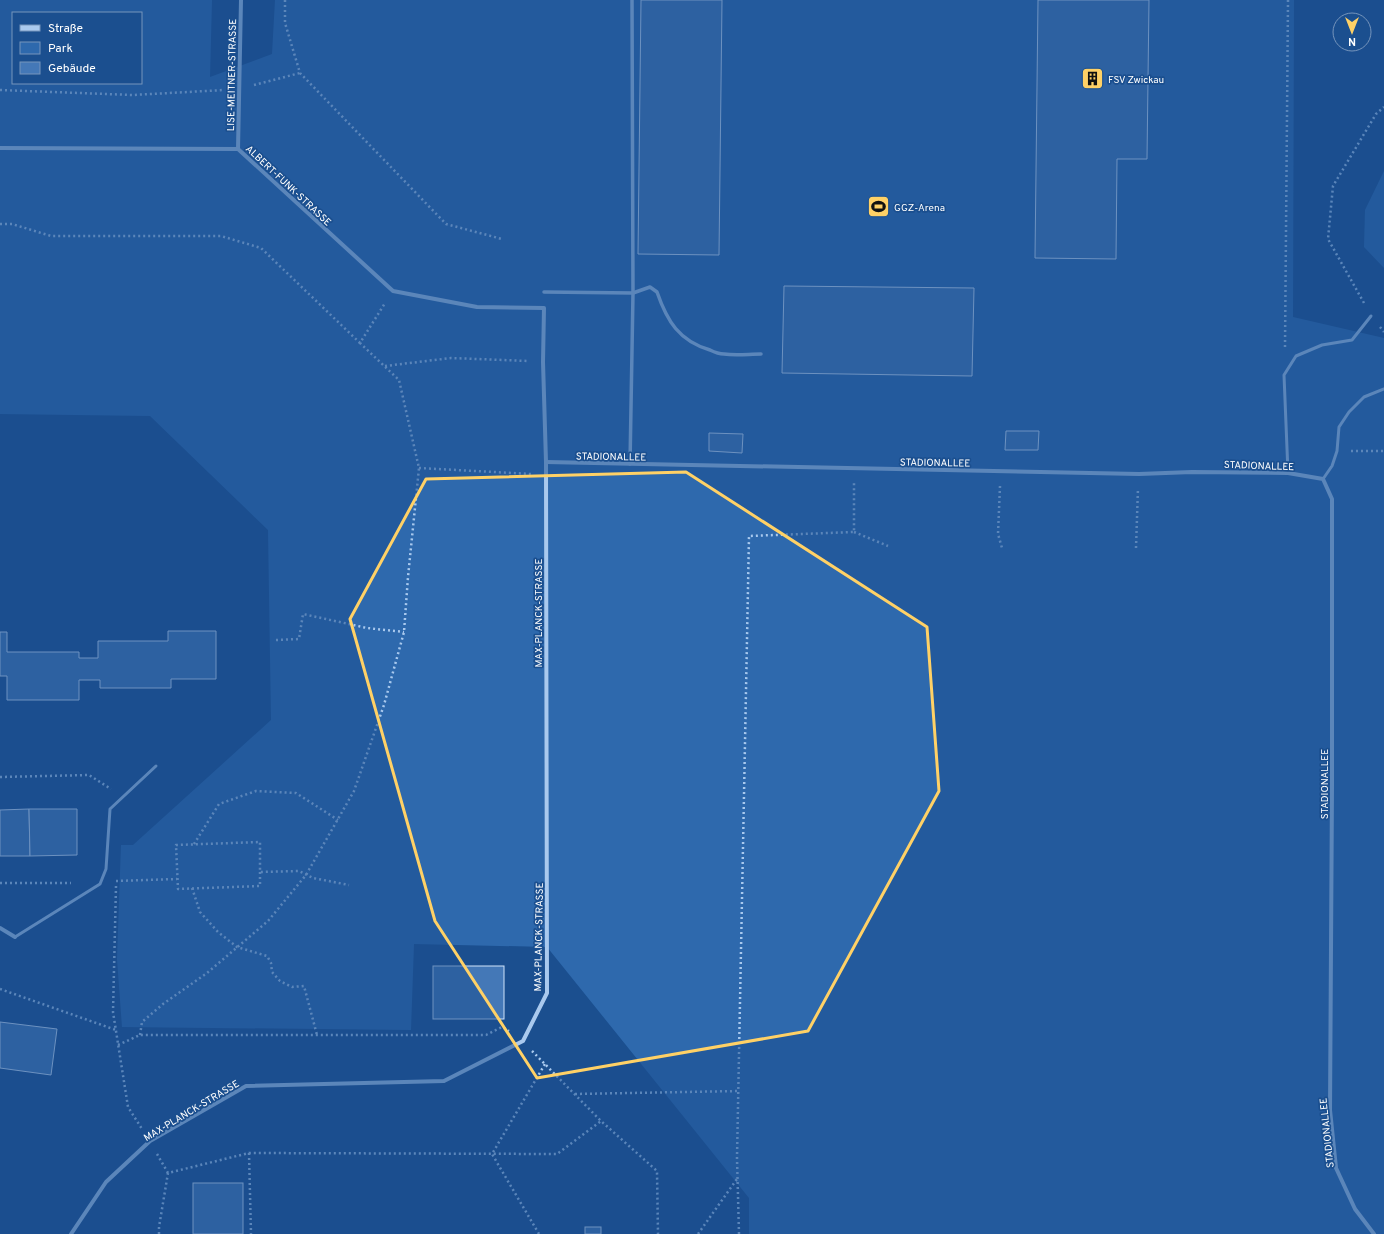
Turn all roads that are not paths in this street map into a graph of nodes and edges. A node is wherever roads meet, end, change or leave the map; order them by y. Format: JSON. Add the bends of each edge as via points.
{"nodes":[{"id":1,"x":241,"y":0,"type":"edge"},
{"id":2,"x":632,"y":0,"type":"edge"},
{"id":3,"x":0,"y":148,"type":"edge"},
{"id":4,"x":238,"y":149,"type":"junction"},
{"id":5,"x":544,"y":292,"type":"dead end"},
{"id":6,"x":633,"y":292,"type":"junction"},
{"id":7,"x":544,"y":308,"type":"joint"},
{"id":8,"x":1371,"y":316,"type":"road end"},
{"id":9,"x":761,"y":354,"type":"dead end"},
{"id":10,"x":1384,"y":389,"type":"edge"},
{"id":11,"x":546,"y":462,"type":"junction"},
{"id":12,"x":630,"y":464,"type":"junction"},
{"id":13,"x":1288,"y":473,"type":"junction"},
{"id":14,"x":1323,"y":479,"type":"junction"},
{"id":15,"x":156,"y":766,"type":"dead end"},
{"id":16,"x":0,"y":928,"type":"edge"},
{"id":17,"x":15,"y":937,"type":"joint"},
{"id":18,"x":71,"y":1234,"type":"edge"},
{"id":19,"x":1374,"y":1234,"type":"edge"}],
"edges":[{"from":1,"to":4,"type":"street","name":"LISE-MEITNER-STRASSE"},
{"from":2,"to":6,"type":"street"},
{"from":3,"to":4,"type":"street","name":"ALBERT-FUNK-STRASSE"},
{"from":4,"to":7,"type":"street","name":"ALBERT-FUNK-STRASSE","via":[[393,291],[477,307]]},
{"from":5,"to":6,"type":"street"},
{"from":6,"to":9,"type":"street","via":[[650,288],[657,292],[674,327],[686,340],[702,348],[724,354]]},
{"from":6,"to":12,"type":"street"},
{"from":7,"to":11,"type":"street","name":"MAX-PLANCK-STRASSE"},
{"from":8,"to":13,"type":"lane","via":[[1352,340],[1322,345],[1296,356],[1284,375]]},
{"from":10,"to":14,"type":"lane","via":[[1364,397],[1349,412],[1339,427],[1337,451],[1332,466]]},
{"from":11,"to":12,"type":"street","name":"STADIONALLEE"},
{"from":11,"to":18,"type":"street","name":"MAX-PLANCK-STRASSE","via":[[546,993],[523,1041],[444,1081],[246,1086],[150,1141],[106,1182]]},
{"from":12,"to":13,"type":"street","name":"STADIONALLEE","via":[[1139,474]]},
{"from":13,"to":14,"type":"street","name":"STADIONALLEE"},
{"from":14,"to":19,"type":"street","name":"STADIONALLEE","via":[[1332,499],[1330,1110],[1336,1168],[1355,1209]]},
{"from":15,"to":17,"type":"lane","via":[[110,809],[106,869],[100,884]]},
{"from":16,"to":17,"type":"street"}]}
